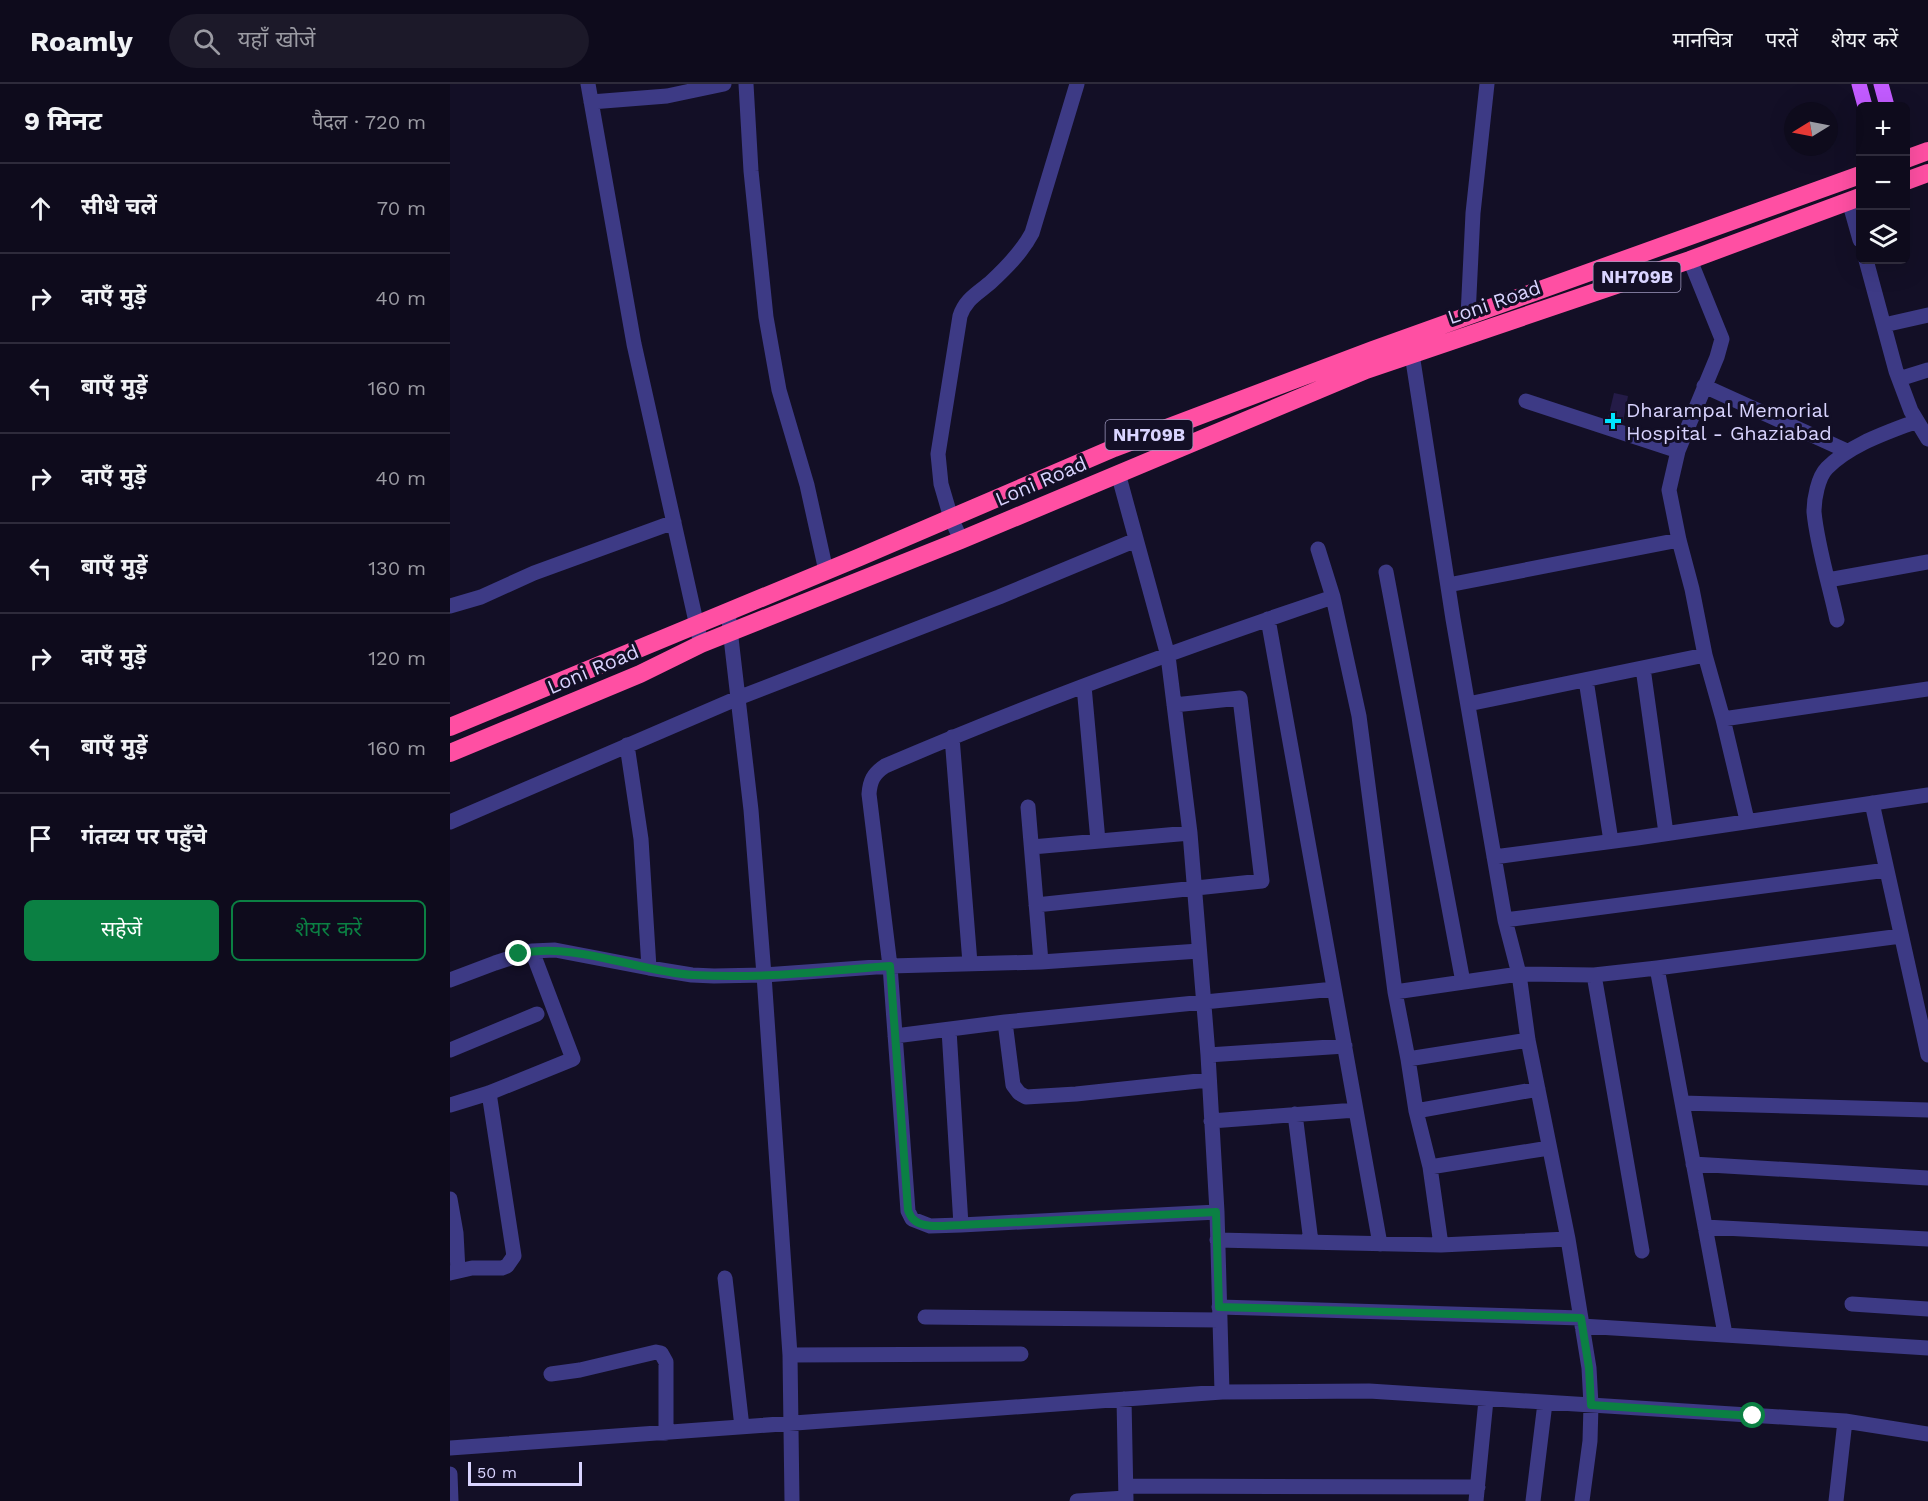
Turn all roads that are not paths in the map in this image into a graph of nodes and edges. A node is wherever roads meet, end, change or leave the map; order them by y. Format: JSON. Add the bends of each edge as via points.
{"nodes":[{"id":1,"x":588,"y":84,"type":"edge"},
{"id":2,"x":724,"y":84,"type":"edge"},
{"id":3,"x":746,"y":84,"type":"edge"},
{"id":4,"x":1077,"y":84,"type":"edge"},
{"id":5,"x":1487,"y":84,"type":"edge"},
{"id":6,"x":1859,"y":84,"type":"edge"},
{"id":7,"x":1881,"y":84,"type":"edge"},
{"id":8,"x":591,"y":102,"type":"junction"},
{"id":9,"x":1863,"y":102,"type":"edge"},
{"id":10,"x":1886,"y":102,"type":"edge"},
{"id":11,"x":1928,"y":151,"type":"edge"},
{"id":12,"x":1910,"y":157,"type":"edge"},
{"id":13,"x":1928,"y":173,"type":"edge"},
{"id":14,"x":1856,"y":176,"type":"edge"},
{"id":15,"x":1910,"y":179,"type":"edge"},
{"id":16,"x":1855,"y":199,"type":"edge"},
{"id":17,"x":1690,"y":260,"type":"junction"},
{"id":18,"x":1867,"y":264,"type":"edge"},
{"id":19,"x":1928,"y":315,"type":"edge"},
{"id":20,"x":1468,"y":316,"type":"junction"},
{"id":21,"x":1884,"y":325,"type":"junction"},
{"id":22,"x":1412,"y":354,"type":"junction"},
{"id":23,"x":1928,"y":370,"type":"edge"},
{"id":24,"x":1899,"y":379,"type":"junction"},
{"id":25,"x":1704,"y":386,"type":"junction"},
{"id":26,"x":1526,"y":401,"type":"dead end"},
{"id":27,"x":1923,"y":428,"type":"edge"},
{"id":28,"x":1678,"y":451,"type":"junction"},
{"id":29,"x":1847,"y":452,"type":"junction"},
{"id":30,"x":1118,"y":473,"type":"junction"},
{"id":31,"x":951,"y":518,"type":"junction"},
{"id":32,"x":674,"y":522,"type":"junction"},
{"id":33,"x":961,"y":540,"type":"junction"},
{"id":34,"x":1136,"y":540,"type":"junction"},
{"id":35,"x":1678,"y":540,"type":"junction"},
{"id":36,"x":1318,"y":549,"type":"dead end"},
{"id":37,"x":1928,"y":562,"type":"edge"},
{"id":38,"x":826,"y":571,"type":"junction"},
{"id":39,"x":1386,"y":572,"type":"dead end"},
{"id":40,"x":1828,"y":580,"type":"junction"},
{"id":41,"x":1448,"y":585,"type":"junction"},
{"id":42,"x":1333,"y":597,"type":"junction"},
{"id":43,"x":450,"y":606,"type":"edge"},
{"id":44,"x":728,"y":612,"type":"junction"},
{"id":45,"x":1268,"y":618,"type":"junction"},
{"id":46,"x":1837,"y":620,"type":"dead end"},
{"id":47,"x":697,"y":624,"type":"junction"},
{"id":48,"x":731,"y":633,"type":"junction"},
{"id":49,"x":701,"y":644,"type":"junction"},
{"id":50,"x":1704,"y":655,"type":"junction"},
{"id":51,"x":1168,"y":656,"type":"junction"},
{"id":52,"x":1643,"y":668,"type":"junction"},
{"id":53,"x":1586,"y":680,"type":"junction"},
{"id":54,"x":1084,"y":686,"type":"junction"},
{"id":55,"x":1928,"y":689,"type":"edge"},
{"id":56,"x":738,"y":698,"type":"junction"},
{"id":57,"x":1468,"y":704,"type":"junction"},
{"id":58,"x":1174,"y":705,"type":"junction"},
{"id":59,"x":1723,"y":719,"type":"junction"},
{"id":60,"x":450,"y":727,"type":"edge"},
{"id":61,"x":952,"y":737,"type":"junction"},
{"id":62,"x":627,"y":745,"type":"junction"},
{"id":63,"x":450,"y":753,"type":"edge"},
{"id":64,"x":1928,"y":795,"type":"edge"},
{"id":65,"x":1872,"y":803,"type":"junction"},
{"id":66,"x":1028,"y":807,"type":"dead end"},
{"id":67,"x":1747,"y":820,"type":"junction"},
{"id":68,"x":450,"y":822,"type":"edge"},
{"id":69,"x":1190,"y":833,"type":"junction"},
{"id":70,"x":1666,"y":833,"type":"junction"},
{"id":71,"x":1098,"y":841,"type":"junction"},
{"id":72,"x":1611,"y":842,"type":"junction"},
{"id":73,"x":1032,"y":847,"type":"junction"},
{"id":74,"x":1494,"y":857,"type":"junction"},
{"id":75,"x":1887,"y":870,"type":"junction"},
{"id":76,"x":1194,"y":889,"type":"junction"},
{"id":77,"x":1036,"y":905,"type":"junction"},
{"id":78,"x":1505,"y":920,"type":"junction"},
{"id":79,"x":1902,"y":936,"type":"junction"},
{"id":80,"x":532,"y":951,"type":"junction"},
{"id":81,"x":1199,"y":951,"type":"junction"},
{"id":82,"x":1041,"y":962,"type":"junction"},
{"id":83,"x":970,"y":963,"type":"junction"},
{"id":84,"x":890,"y":966,"type":"junction"},
{"id":85,"x":649,"y":968,"type":"junction"},
{"id":86,"x":1657,"y":968,"type":"junction"},
{"id":87,"x":1519,"y":974,"type":"junction"},
{"id":88,"x":764,"y":975,"type":"junction"},
{"id":89,"x":1594,"y":975,"type":"junction"},
{"id":90,"x":450,"y":981,"type":"edge"},
{"id":91,"x":1463,"y":982,"type":"junction"},
{"id":92,"x":1334,"y":988,"type":"junction"},
{"id":93,"x":1395,"y":992,"type":"junction"},
{"id":94,"x":1203,"y":1001,"type":"junction"},
{"id":95,"x":537,"y":1014,"type":"dead end"},
{"id":96,"x":1005,"y":1022,"type":"junction"},
{"id":97,"x":949,"y":1030,"type":"junction"},
{"id":98,"x":895,"y":1036,"type":"junction"},
{"id":99,"x":1528,"y":1040,"type":"junction"},
{"id":100,"x":1345,"y":1046,"type":"junction"},
{"id":101,"x":450,"y":1050,"type":"edge"},
{"id":102,"x":1928,"y":1054,"type":"edge"},
{"id":103,"x":1208,"y":1055,"type":"junction"},
{"id":104,"x":1408,"y":1059,"type":"junction"},
{"id":105,"x":1208,"y":1080,"type":"junction"},
{"id":106,"x":1538,"y":1089,"type":"junction"},
{"id":107,"x":489,"y":1093,"type":"junction"},
{"id":108,"x":1682,"y":1102,"type":"junction"},
{"id":109,"x":450,"y":1105,"type":"edge"},
{"id":110,"x":1356,"y":1110,"type":"junction"},
{"id":111,"x":1928,"y":1110,"type":"edge"},
{"id":112,"x":1416,"y":1111,"type":"junction"},
{"id":113,"x":1295,"y":1114,"type":"junction"},
{"id":114,"x":1211,"y":1121,"type":"junction"},
{"id":115,"x":1549,"y":1148,"type":"junction"},
{"id":116,"x":1693,"y":1164,"type":"junction"},
{"id":117,"x":1430,"y":1167,"type":"junction"},
{"id":118,"x":1928,"y":1178,"type":"edge"},
{"id":119,"x":450,"y":1199,"type":"edge"},
{"id":120,"x":1216,"y":1212,"type":"junction"},
{"id":121,"x":961,"y":1225,"type":"junction"},
{"id":122,"x":1705,"y":1227,"type":"junction"},
{"id":123,"x":1568,"y":1239,"type":"junction"},
{"id":124,"x":1928,"y":1239,"type":"edge"},
{"id":125,"x":1217,"y":1240,"type":"junction"},
{"id":126,"x":1311,"y":1242,"type":"junction"},
{"id":127,"x":1380,"y":1244,"type":"junction"},
{"id":128,"x":1441,"y":1245,"type":"junction"},
{"id":129,"x":1642,"y":1251,"type":"dead end"},
{"id":130,"x":454,"y":1272,"type":"edge"},
{"id":131,"x":725,"y":1278,"type":"dead end"},
{"id":132,"x":1852,"y":1304,"type":"dead end"},
{"id":133,"x":1928,"y":1309,"type":"edge"},
{"id":134,"x":1219,"y":1313,"type":"junction"},
{"id":135,"x":925,"y":1317,"type":"dead end"},
{"id":136,"x":1581,"y":1322,"type":"junction"},
{"id":137,"x":1725,"y":1334,"type":"junction"},
{"id":138,"x":1928,"y":1348,"type":"edge"},
{"id":139,"x":1022,"y":1354,"type":"dead end"},
{"id":140,"x":790,"y":1355,"type":"junction"},
{"id":141,"x":551,"y":1374,"type":"dead end"},
{"id":142,"x":1222,"y":1392,"type":"junction"},
{"id":143,"x":1124,"y":1400,"type":"junction"},
{"id":144,"x":1486,"y":1400,"type":"junction"},
{"id":145,"x":1545,"y":1403,"type":"junction"},
{"id":146,"x":1591,"y":1405,"type":"junction"},
{"id":147,"x":1845,"y":1421,"type":"junction"},
{"id":148,"x":792,"y":1423,"type":"junction"},
{"id":149,"x":742,"y":1427,"type":"junction"},
{"id":150,"x":666,"y":1433,"type":"junction"},
{"id":151,"x":1928,"y":1434,"type":"edge"},
{"id":152,"x":450,"y":1448,"type":"edge"},
{"id":153,"x":450,"y":1474,"type":"edge"},
{"id":154,"x":1477,"y":1494,"type":"edge"},
{"id":155,"x":1126,"y":1495,"type":"edge"},
{"id":156,"x":451,"y":1501,"type":"edge"},
{"id":157,"x":792,"y":1501,"type":"edge"},
{"id":158,"x":1077,"y":1501,"type":"edge"},
{"id":159,"x":1533,"y":1501,"type":"edge"},
{"id":160,"x":1582,"y":1501,"type":"edge"},
{"id":161,"x":1836,"y":1501,"type":"edge"}],
"edges":[{"from":1,"to":8,"type":"street"},
{"from":2,"to":8,"type":"street","via":[[666,96]]},
{"from":3,"to":38,"type":"street","via":[[766,317],[779,390],[807,485]]},
{"from":4,"to":31,"type":"street","via":[[1032,233],[1020,253],[968,300],[960,315],[938,454],[941,484]]},
{"from":5,"to":20,"type":"street","via":[[1473,213]]},
{"from":6,"to":9,"type":"main road"},
{"from":7,"to":10,"type":"main road"},
{"from":8,"to":32,"type":"street","via":[[634,344]]},
{"from":11,"to":12,"type":"highway"},
{"from":13,"to":15,"type":"highway"},
{"from":14,"to":20,"type":"highway","name":"Loni Road","number":"NH709B"},
{"from":16,"to":17,"type":"highway","name":"Loni Road","number":"NH709B"},
{"from":17,"to":22,"type":"highway","name":"Loni Road","number":"NH709B"},
{"from":17,"to":25,"type":"street","via":[[1722,339]]},
{"from":18,"to":21,"type":"street"},
{"from":19,"to":21,"type":"street"},
{"from":20,"to":31,"type":"highway","name":"Loni Road","number":"NH709B","via":[[1114,448]]},
{"from":21,"to":24,"type":"street"},
{"from":22,"to":30,"type":"highway","name":"Loni Road","number":"NH709B"},
{"from":22,"to":41,"type":"street"},
{"from":23,"to":24,"type":"street"},
{"from":24,"to":27,"type":"street","via":[[1911,411]]},
{"from":25,"to":28,"type":"street"},
{"from":25,"to":29,"type":"street"},
{"from":26,"to":28,"type":"street"},
{"from":27,"to":29,"type":"street"},
{"from":28,"to":35,"type":"street","via":[[1669,490]]},
{"from":29,"to":40,"type":"street","via":[[1825,470],[1814,509]]},
{"from":30,"to":33,"type":"highway","name":"Loni Road","number":"NH709B"},
{"from":30,"to":34,"type":"street"},
{"from":31,"to":33,"type":"street"},
{"from":31,"to":38,"type":"highway","name":"Loni Road","number":"NH709B"},
{"from":32,"to":43,"type":"street"},
{"from":32,"to":47,"type":"street"},
{"from":33,"to":48,"type":"highway","name":"Loni Road","number":"NH709B"},
{"from":34,"to":51,"type":"street"},
{"from":34,"to":56,"type":"street"},
{"from":35,"to":41,"type":"street"},
{"from":35,"to":50,"type":"street"},
{"from":36,"to":42,"type":"street"},
{"from":37,"to":40,"type":"street"},
{"from":38,"to":44,"type":"highway","name":"Loni Road","number":"NH709B"},
{"from":39,"to":91,"type":"street"},
{"from":40,"to":46,"type":"street"},
{"from":41,"to":57,"type":"street"},
{"from":42,"to":45,"type":"street"},
{"from":42,"to":93,"type":"street","via":[[1359,716]]},
{"from":44,"to":47,"type":"highway","name":"Loni Road","number":"NH709B"},
{"from":44,"to":48,"type":"street"},
{"from":45,"to":51,"type":"street"},
{"from":45,"to":92,"type":"street"},
{"from":47,"to":49,"type":"street"},
{"from":47,"to":60,"type":"highway","name":"Loni Road","number":"NH709B"},
{"from":48,"to":49,"type":"highway","name":"Loni Road","number":"NH709B"},
{"from":48,"to":56,"type":"street"},
{"from":49,"to":63,"type":"highway","name":"Loni Road","number":"NH709B","via":[[640,674]]},
{"from":50,"to":52,"type":"street"},
{"from":50,"to":59,"type":"street"},
{"from":51,"to":54,"type":"street"},
{"from":51,"to":58,"type":"street"},
{"from":52,"to":53,"type":"street"},
{"from":52,"to":70,"type":"street"},
{"from":53,"to":57,"type":"street"},
{"from":53,"to":72,"type":"street"},
{"from":54,"to":61,"type":"street"},
{"from":54,"to":71,"type":"street"},
{"from":55,"to":59,"type":"street"},
{"from":56,"to":62,"type":"street"},
{"from":56,"to":88,"type":"street"},
{"from":57,"to":74,"type":"street"},
{"from":58,"to":69,"type":"street"},
{"from":58,"to":76,"type":"street","via":[[1240,698],[1262,881]]},
{"from":59,"to":67,"type":"street"},
{"from":61,"to":83,"type":"street"},
{"from":61,"to":84,"type":"street","via":[[885,766],[870,782]]},
{"from":62,"to":68,"type":"street"},
{"from":62,"to":85,"type":"street","via":[[641,839]]},
{"from":64,"to":65,"type":"street"},
{"from":65,"to":67,"type":"street"},
{"from":65,"to":75,"type":"street"},
{"from":66,"to":73,"type":"street"},
{"from":67,"to":70,"type":"street"},
{"from":69,"to":71,"type":"street"},
{"from":69,"to":76,"type":"street"},
{"from":70,"to":72,"type":"street"},
{"from":71,"to":73,"type":"street"},
{"from":72,"to":74,"type":"street"},
{"from":73,"to":77,"type":"street"},
{"from":74,"to":78,"type":"street"},
{"from":75,"to":78,"type":"street"},
{"from":75,"to":79,"type":"street"},
{"from":76,"to":77,"type":"street"},
{"from":76,"to":81,"type":"street"},
{"from":77,"to":82,"type":"street"},
{"from":78,"to":87,"type":"street"},
{"from":79,"to":86,"type":"street"},
{"from":79,"to":102,"type":"street"},
{"from":80,"to":85,"type":"street","via":[[555,950]]},
{"from":80,"to":90,"type":"street"},
{"from":80,"to":107,"type":"street","via":[[573,1059]]},
{"from":81,"to":82,"type":"street"},
{"from":81,"to":94,"type":"street"},
{"from":82,"to":83,"type":"street"},
{"from":83,"to":84,"type":"street"},
{"from":84,"to":88,"type":"street"},
{"from":84,"to":98,"type":"street"},
{"from":85,"to":88,"type":"street","via":[[692,975]]},
{"from":86,"to":89,"type":"street"},
{"from":86,"to":108,"type":"street"},
{"from":87,"to":89,"type":"street"},
{"from":87,"to":91,"type":"street"},
{"from":87,"to":99,"type":"street"},
{"from":88,"to":140,"type":"street"},
{"from":89,"to":129,"type":"street"},
{"from":91,"to":93,"type":"street"},
{"from":92,"to":94,"type":"street"},
{"from":92,"to":100,"type":"street"},
{"from":93,"to":104,"type":"street"},
{"from":94,"to":96,"type":"street"},
{"from":94,"to":103,"type":"street"},
{"from":95,"to":101,"type":"street"},
{"from":96,"to":97,"type":"street"},
{"from":96,"to":105,"type":"street","via":[[1013,1085],[1026,1097]]},
{"from":97,"to":98,"type":"street"},
{"from":97,"to":121,"type":"street"},
{"from":98,"to":121,"type":"street","via":[[908,1210],[912,1219],[921,1224]]},
{"from":99,"to":104,"type":"street"},
{"from":99,"to":106,"type":"street"},
{"from":100,"to":103,"type":"street"},
{"from":100,"to":110,"type":"street"},
{"from":103,"to":105,"type":"street"},
{"from":104,"to":112,"type":"street"},
{"from":105,"to":114,"type":"street"},
{"from":106,"to":112,"type":"street"},
{"from":106,"to":115,"type":"street"},
{"from":107,"to":109,"type":"street"},
{"from":107,"to":130,"type":"street","via":[[513,1256],[502,1268]]},
{"from":108,"to":111,"type":"street"},
{"from":108,"to":116,"type":"street"},
{"from":110,"to":113,"type":"street"},
{"from":110,"to":127,"type":"street"},
{"from":112,"to":117,"type":"street"},
{"from":113,"to":114,"type":"street"},
{"from":113,"to":126,"type":"street"},
{"from":114,"to":120,"type":"street"},
{"from":115,"to":117,"type":"street"},
{"from":115,"to":123,"type":"street"},
{"from":116,"to":118,"type":"street"},
{"from":116,"to":122,"type":"street"},
{"from":117,"to":128,"type":"street"},
{"from":119,"to":130,"type":"street","via":[[456,1233]]},
{"from":120,"to":121,"type":"street"},
{"from":120,"to":125,"type":"street"},
{"from":122,"to":124,"type":"street"},
{"from":122,"to":137,"type":"street"},
{"from":123,"to":128,"type":"street"},
{"from":123,"to":136,"type":"street"},
{"from":125,"to":126,"type":"street"},
{"from":125,"to":134,"type":"street"},
{"from":126,"to":127,"type":"street"},
{"from":127,"to":128,"type":"street"},
{"from":131,"to":149,"type":"street"},
{"from":132,"to":133,"type":"street"},
{"from":134,"to":135,"type":"street"},
{"from":134,"to":136,"type":"street"},
{"from":134,"to":142,"type":"street"},
{"from":136,"to":137,"type":"street"},
{"from":136,"to":146,"type":"street"},
{"from":137,"to":138,"type":"street"},
{"from":139,"to":140,"type":"street"},
{"from":140,"to":148,"type":"street"},
{"from":141,"to":150,"type":"street","via":[[661,1353],[666,1362]]},
{"from":142,"to":143,"type":"street"},
{"from":142,"to":144,"type":"street","via":[[1369,1391]]},
{"from":143,"to":148,"type":"street"},
{"from":143,"to":155,"type":"street"},
{"from":144,"to":145,"type":"street"},
{"from":144,"to":154,"type":"street"},
{"from":145,"to":146,"type":"street"},
{"from":145,"to":159,"type":"street"},
{"from":146,"to":147,"type":"street"},
{"from":146,"to":160,"type":"street"},
{"from":147,"to":151,"type":"street"},
{"from":147,"to":161,"type":"street"},
{"from":148,"to":149,"type":"street"},
{"from":148,"to":157,"type":"street"},
{"from":149,"to":150,"type":"street"},
{"from":150,"to":152,"type":"street"},
{"from":153,"to":156,"type":"street"},
{"from":154,"to":155,"type":"street"},
{"from":155,"to":158,"type":"street"}]}
